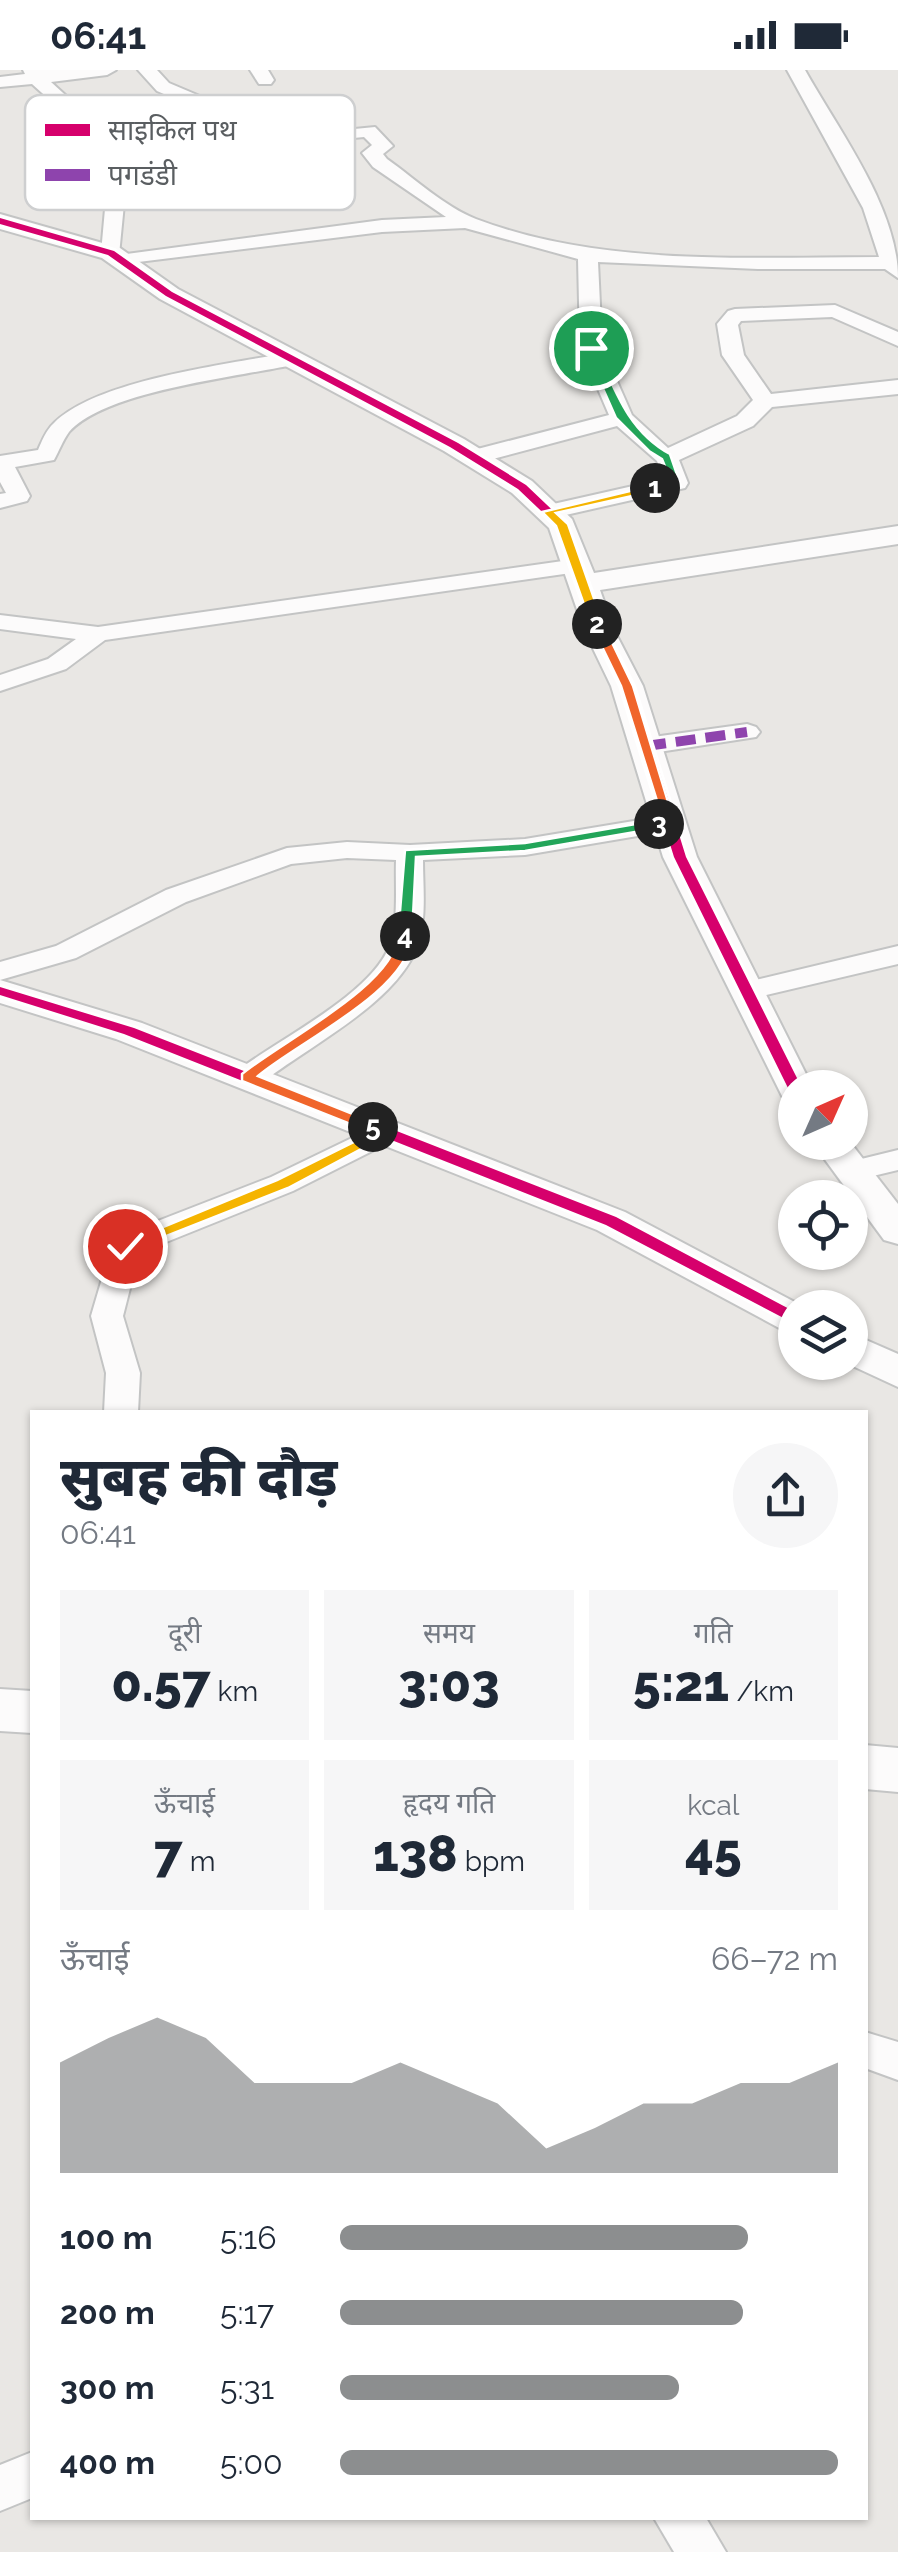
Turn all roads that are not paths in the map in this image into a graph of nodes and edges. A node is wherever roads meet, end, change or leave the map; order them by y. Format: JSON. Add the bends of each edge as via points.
{"nodes":[{"id":1,"x":107,"y":70,"type":"edge"},
{"id":2,"x":147,"y":70,"type":"edge"},
{"id":3,"x":796,"y":70,"type":"edge"},
{"id":4,"x":34,"y":75,"type":"edge"},
{"id":5,"x":0,"y":82,"type":"edge"},
{"id":6,"x":56,"y":95,"type":"edge"},
{"id":7,"x":182,"y":95,"type":"edge"},
{"id":8,"x":355,"y":133,"type":"edge"},
{"id":9,"x":118,"y":210,"type":"edge"},
{"id":10,"x":0,"y":222,"type":"edge"},
{"id":11,"x":466,"y":222,"type":"junction"},
{"id":12,"x":588,"y":255,"type":"junction"},
{"id":13,"x":116,"y":257,"type":"junction"},
{"id":14,"x":896,"y":266,"type":"edge"},
{"id":15,"x":898,"y":340,"type":"edge"},
{"id":16,"x":292,"y":358,"type":"junction"},
{"id":17,"x":898,"y":387,"type":"edge"},
{"id":18,"x":765,"y":402,"type":"junction"},
{"id":19,"x":622,"y":418,"type":"junction"},
{"id":20,"x":474,"y":457,"type":"junction"},
{"id":21,"x":666,"y":457,"type":"junction"},
{"id":22,"x":0,"y":501,"type":"edge"},
{"id":23,"x":548,"y":512,"type":"junction"},
{"id":24,"x":898,"y":536,"type":"edge"},
{"id":25,"x":580,"y":575,"type":"junction"},
{"id":26,"x":0,"y":622,"type":"edge"},
{"id":27,"x":98,"y":634,"type":"junction"},
{"id":28,"x":0,"y":683,"type":"edge"},
{"id":29,"x":747,"y":732,"type":"dead end"},
{"id":30,"x":646,"y":746,"type":"junction"},
{"id":31,"x":670,"y":822,"type":"junction"},
{"id":32,"x":410,"y":853,"type":"junction"},
{"id":33,"x":898,"y":955,"type":"edge"},
{"id":34,"x":0,"y":971,"type":"edge"},
{"id":35,"x":749,"y":990,"type":"junction"},
{"id":36,"x":0,"y":991,"type":"edge"},
{"id":37,"x":787,"y":1070,"type":"edge"},
{"id":38,"x":248,"y":1078,"type":"junction"},
{"id":39,"x":386,"y":1132,"type":"junction"},
{"id":40,"x":868,"y":1158,"type":"edge"},
{"id":41,"x":843,"y":1160,"type":"edge"},
{"id":42,"x":898,"y":1160,"type":"edge"},
{"id":43,"x":898,"y":1232,"type":"edge"},
{"id":44,"x":778,"y":1309,"type":"edge"},
{"id":45,"x":868,"y":1357,"type":"edge"},
{"id":46,"x":898,"y":1372,"type":"edge"},
{"id":47,"x":121,"y":1410,"type":"edge"},
{"id":48,"x":0,"y":1710,"type":"edge"},
{"id":49,"x":30,"y":1712,"type":"edge"},
{"id":50,"x":868,"y":1768,"type":"edge"},
{"id":51,"x":898,"y":1770,"type":"edge"},
{"id":52,"x":868,"y":2051,"type":"edge"},
{"id":53,"x":898,"y":2060,"type":"edge"},
{"id":54,"x":30,"y":2476,"type":"edge"},
{"id":55,"x":0,"y":2488,"type":"edge"},
{"id":56,"x":679,"y":2520,"type":"edge"},
{"id":57,"x":704,"y":2552,"type":"edge"}],
"edges":[{"from":1,"to":4,"type":"street"},
{"from":2,"to":7,"type":"street"},
{"from":3,"to":14,"type":"street"},
{"from":4,"to":5,"type":"street"},
{"from":4,"to":6,"type":"street"},
{"from":8,"to":11,"type":"street","via":[[368,132],[384,146],[371,153],[380,163]]},
{"from":9,"to":13,"type":"street"},
{"from":10,"to":13,"type":"street"},
{"from":11,"to":12,"type":"street"},
{"from":11,"to":13,"type":"street"},
{"from":12,"to":14,"type":"street"},
{"from":12,"to":19,"type":"street","via":[[591,348]]},
{"from":13,"to":16,"type":"street","via":[[169,294]]},
{"from":15,"to":18,"type":"street","via":[[825,310],[730,317],[733,354]]},
{"from":16,"to":20,"type":"street"},
{"from":16,"to":22,"type":"street","via":[[139,392],[84,412],[61,428],[46,455],[1,463],[19,496]]},
{"from":17,"to":18,"type":"street"},
{"from":18,"to":21,"type":"street","via":[[745,421]]},
{"from":19,"to":20,"type":"street"},
{"from":19,"to":21,"type":"street"},
{"from":20,"to":23,"type":"street"},
{"from":21,"to":23,"type":"street","via":[[677,483]]},
{"from":23,"to":25,"type":"street","via":[[562,524]]},
{"from":24,"to":25,"type":"street"},
{"from":25,"to":27,"type":"street"},
{"from":25,"to":30,"type":"street"},
{"from":26,"to":27,"type":"street"},
{"from":27,"to":28,"type":"street","via":[[57,664]]},
{"from":29,"to":30,"type":"street"},
{"from":30,"to":31,"type":"street"},
{"from":31,"to":32,"type":"street","via":[[525,847]]},
{"from":31,"to":35,"type":"street","via":[[680,857]]},
{"from":32,"to":34,"type":"street","via":[[287,856],[176,896],[66,952]]},
{"from":32,"to":38,"type":"street","via":[[404,947],[376,987]]},
{"from":33,"to":35,"type":"street"},
{"from":35,"to":37,"type":"street"},
{"from":36,"to":38,"type":"street"},
{"from":38,"to":39,"type":"street"},
{"from":39,"to":44,"type":"street","via":[[610,1221]]},
{"from":39,"to":47,"type":"street","via":[[282,1184],[125,1246],[106,1316],[122,1373]]},
{"from":40,"to":42,"type":"street"},
{"from":41,"to":43,"type":"street"},
{"from":45,"to":46,"type":"street"},
{"from":48,"to":49,"type":"main road"},
{"from":50,"to":51,"type":"main road"},
{"from":52,"to":53,"type":"street"},
{"from":54,"to":55,"type":"street"},
{"from":56,"to":57,"type":"street"}]}
